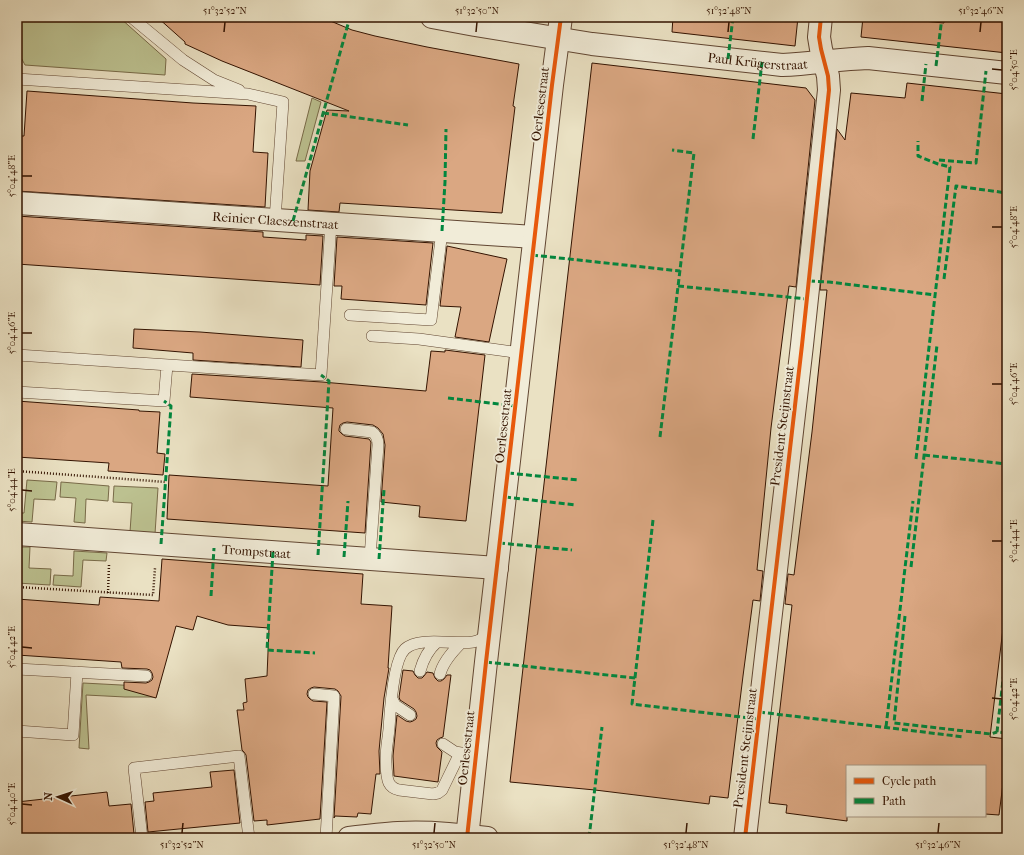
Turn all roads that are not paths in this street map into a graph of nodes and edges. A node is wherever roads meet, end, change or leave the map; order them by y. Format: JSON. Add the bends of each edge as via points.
{"nodes":[{"id":1,"x":132,"y":17,"type":"edge"},
{"id":2,"x":432,"y":17,"type":"edge"},
{"id":3,"x":561,"y":17,"type":"edge"},
{"id":4,"x":821,"y":17,"type":"edge"},
{"id":5,"x":558,"y":39,"type":"junction"},
{"id":6,"x":824,"y":62,"type":"junction"},
{"id":7,"x":1007,"y":73,"type":"edge"},
{"id":8,"x":17,"y":79,"type":"edge"},
{"id":9,"x":248,"y":94,"type":"junction"},
{"id":10,"x":17,"y":203,"type":"edge"},
{"id":11,"x":274,"y":220,"type":"junction"},
{"id":12,"x":332,"y":223,"type":"junction"},
{"id":13,"x":442,"y":231,"type":"junction"},
{"id":14,"x":534,"y":237,"type":"junction"},
{"id":15,"x":350,"y":315,"type":"dead end"},
{"id":16,"x":372,"y":336,"type":"dead end"},
{"id":17,"x":521,"y":353,"type":"junction"},
{"id":18,"x":17,"y":355,"type":"edge"},
{"id":19,"x":167,"y":365,"type":"junction"},
{"id":20,"x":17,"y":392,"type":"edge"},
{"id":21,"x":346,"y":429,"type":"dead end"},
{"id":22,"x":17,"y":534,"type":"edge"},
{"id":23,"x":370,"y":558,"type":"junction"},
{"id":24,"x":497,"y":568,"type":"junction"},
{"id":25,"x":489,"y":634,"type":"junction"},
{"id":26,"x":437,"y":642,"type":"junction"},
{"id":27,"x":461,"y":643,"type":"junction"},
{"id":28,"x":17,"y":669,"type":"edge"},
{"id":29,"x":420,"y":671,"type":"dead end"},
{"id":30,"x":77,"y":672,"type":"junction"},
{"id":31,"x":440,"y":674,"type":"dead end"},
{"id":32,"x":146,"y":676,"type":"dead end"},
{"id":33,"x":314,"y":694,"type":"dead end"},
{"id":34,"x":392,"y":699,"type":"junction"},
{"id":35,"x":410,"y":715,"type":"dead end"},
{"id":36,"x":17,"y":731,"type":"edge"},
{"id":37,"x":443,"y":744,"type":"dead end"},
{"id":38,"x":468,"y":754,"type":"junction"},
{"id":39,"x":474,"y":837,"type":"edge"},
{"id":40,"x":142,"y":838,"type":"edge"},
{"id":41,"x":249,"y":838,"type":"edge"},
{"id":42,"x":326,"y":838,"type":"edge"},
{"id":43,"x":349,"y":838,"type":"edge"},
{"id":44,"x":744,"y":838,"type":"edge"}],
"edges":[{"from":1,"to":9,"type":"lane","via":[[183,60],[214,80]]},
{"from":2,"to":5,"type":"street","name":"Paul Krügerstraat"},
{"from":3,"to":5,"type":"street","name":"Oerlesestraat"},
{"from":4,"to":6,"type":"street","name":"President Steijnstraat","via":[[819,36]]},
{"from":5,"to":6,"type":"street","name":"Paul Krügerstraat","via":[[782,65]]},
{"from":5,"to":14,"type":"street","name":"Oerlesestraat"},
{"from":6,"to":7,"type":"street","name":"Paul Krügerstraat","via":[[868,58]]},
{"from":6,"to":44,"type":"street","name":"President Steijnstraat","via":[[829,90]]},
{"from":8,"to":9,"type":"lane"},
{"from":9,"to":11,"type":"lane","via":[[283,102]]},
{"from":10,"to":11,"type":"street","name":"Reinier Claeszenstraat"},
{"from":11,"to":12,"type":"street","name":"Reinier Claeszenstraat"},
{"from":12,"to":13,"type":"street","name":"Reinier Claeszenstraat"},
{"from":12,"to":19,"type":"lane","via":[[321,375]]},
{"from":13,"to":14,"type":"street","name":"Reinier Claeszenstraat"},
{"from":13,"to":15,"type":"lane","via":[[431,320]]},
{"from":14,"to":17,"type":"street","name":"Oerlesestraat"},
{"from":16,"to":17,"type":"lane","via":[[419,339]]},
{"from":17,"to":24,"type":"street","name":"Oerlesestraat"},
{"from":18,"to":19,"type":"lane"},
{"from":19,"to":20,"type":"lane","via":[[164,401]]},
{"from":21,"to":23,"type":"lane","via":[[372,432],[378,439]]},
{"from":22,"to":23,"type":"street","name":"Trompstraat"},
{"from":23,"to":24,"type":"street","name":"Trompstraat"},
{"from":24,"to":25,"type":"street","name":"Oerlesestraat"},
{"from":25,"to":27,"type":"lane","via":[[481,640]]},
{"from":25,"to":38,"type":"street","name":"Oerlesestraat"},
{"from":26,"to":27,"type":"lane"},
{"from":26,"to":29,"type":"lane","via":[[426,655]]},
{"from":26,"to":34,"type":"lane","via":[[421,642],[404,650],[397,667]]},
{"from":27,"to":31,"type":"lane","via":[[454,649]]},
{"from":28,"to":30,"type":"lane"},
{"from":30,"to":32,"type":"lane"},
{"from":30,"to":36,"type":"lane","via":[[73,735]]},
{"from":33,"to":42,"type":"lane","via":[[334,696]]},
{"from":34,"to":35,"type":"lane","via":[[395,705]]},
{"from":34,"to":38,"type":"lane","via":[[386,759],[388,779],[394,788],[438,793]]},
{"from":37,"to":38,"type":"lane","via":[[450,750]]},
{"from":38,"to":39,"type":"street","name":"Oerlesestraat"},
{"from":39,"to":43,"type":"street","via":[[411,832]]},
{"from":40,"to":41,"type":"lane","via":[[134,768],[239,756]]}]}
